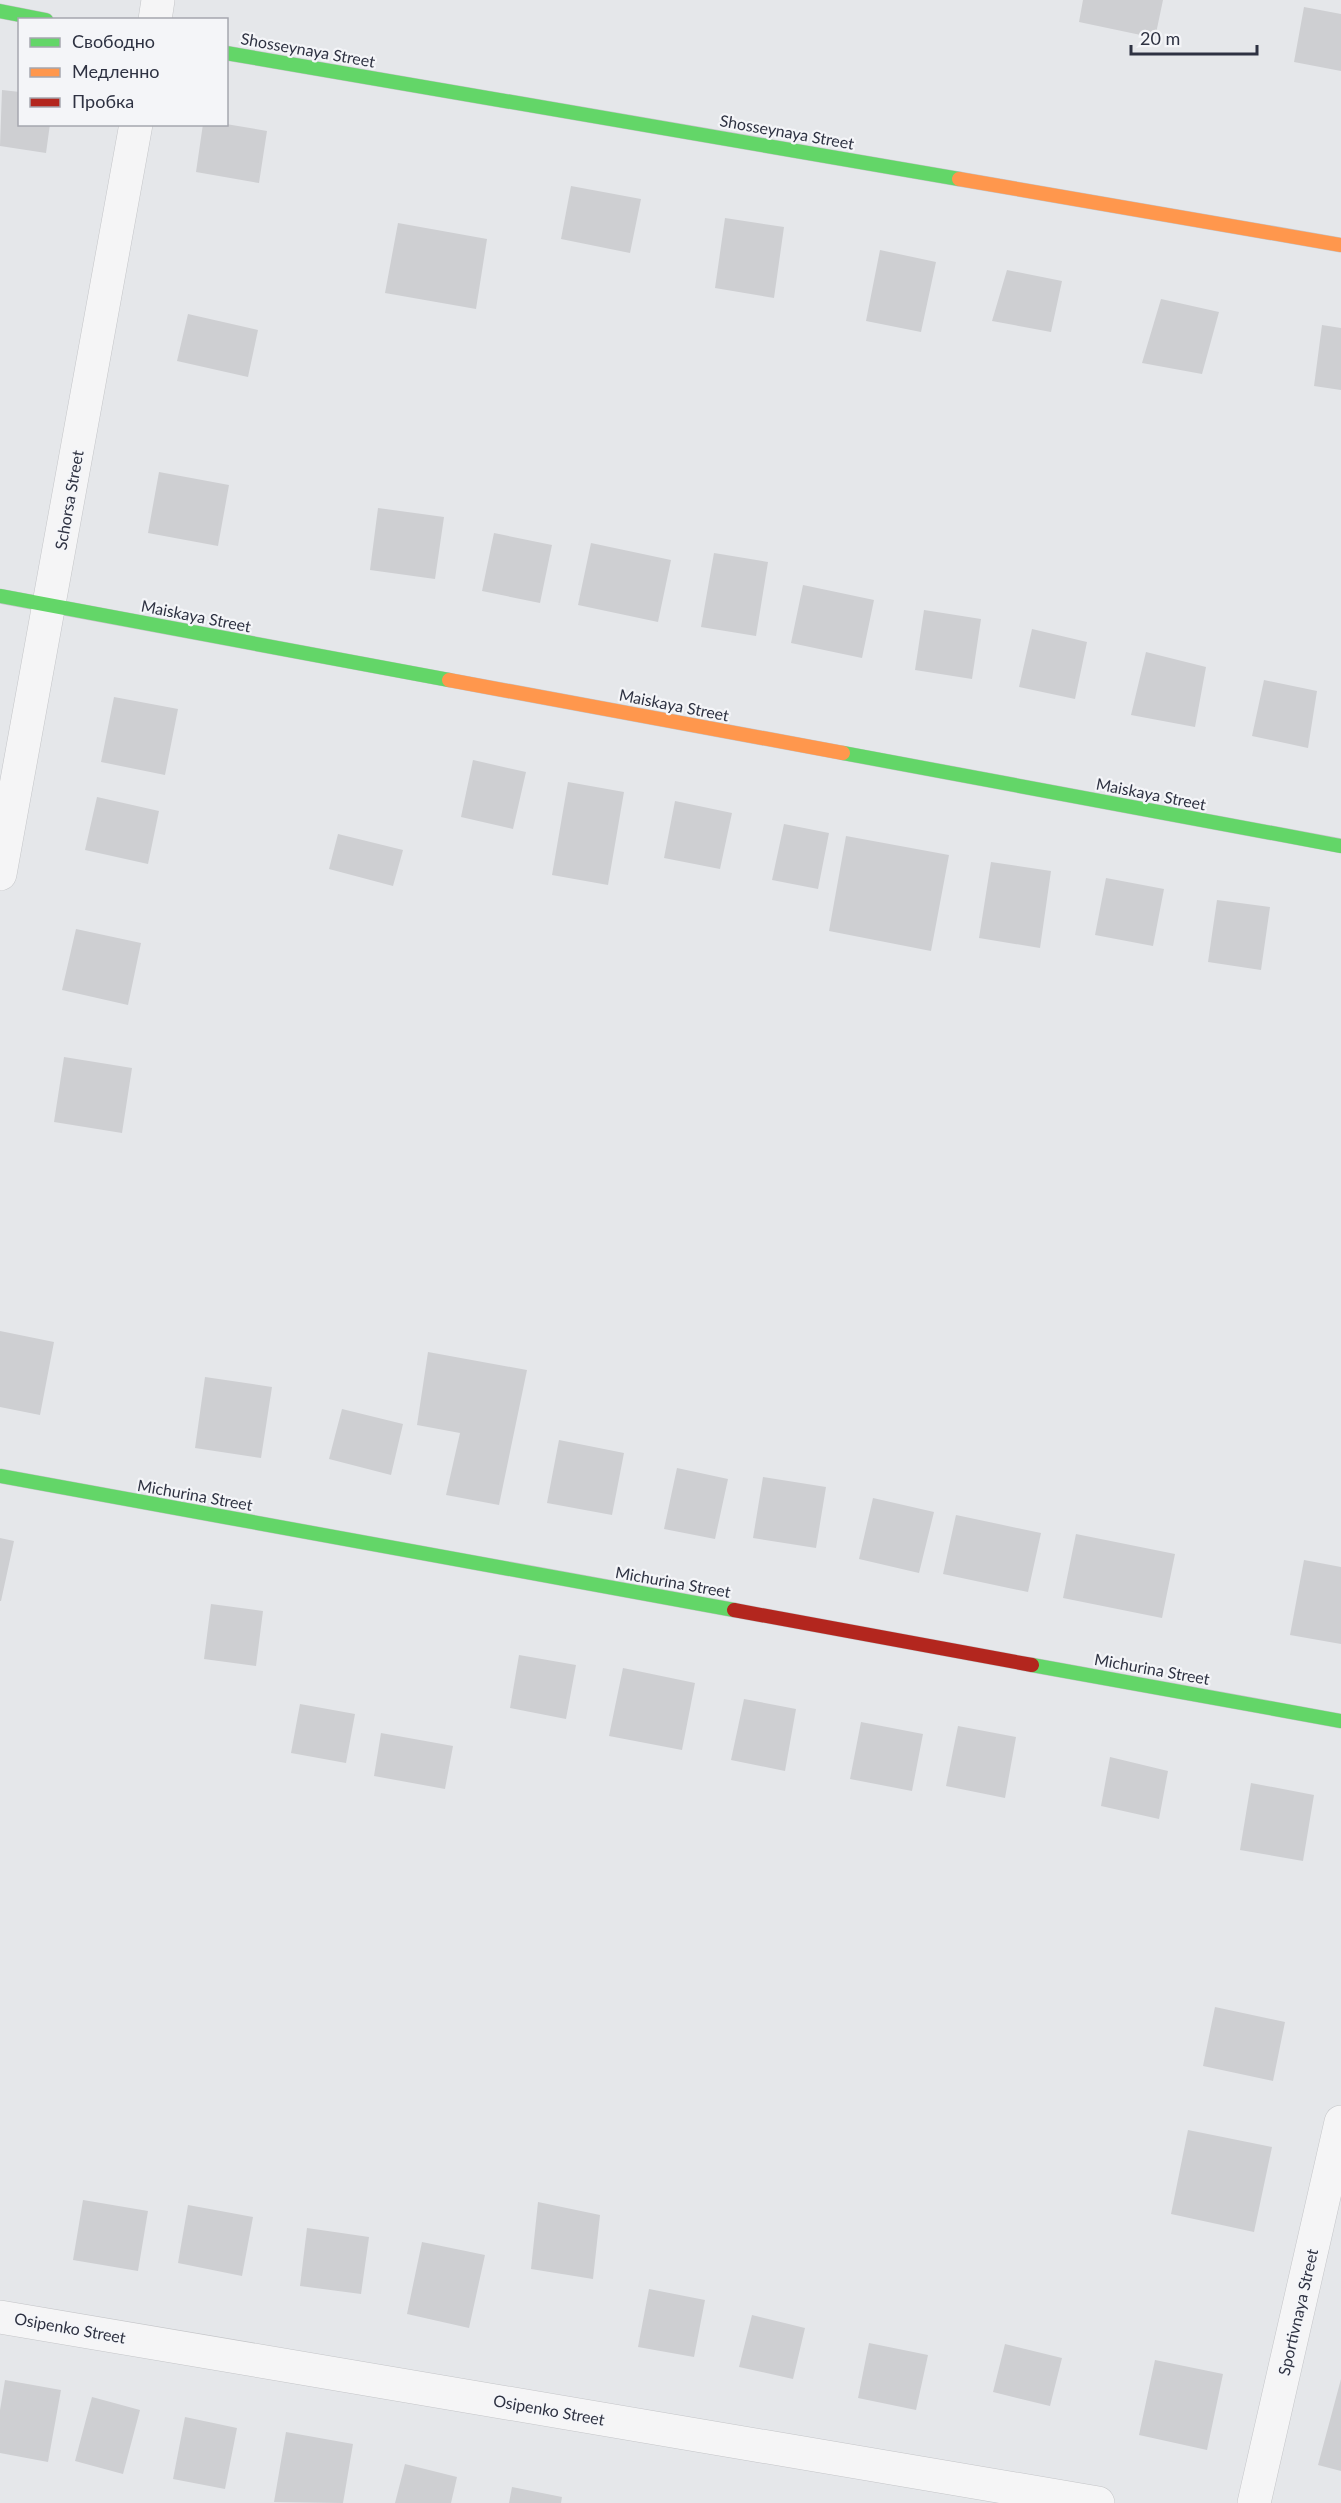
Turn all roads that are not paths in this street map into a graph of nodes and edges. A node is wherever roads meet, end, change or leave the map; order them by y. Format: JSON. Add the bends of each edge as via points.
{"nodes":[{"id":1,"x":158,"y":0,"type":"edge"},
{"id":2,"x":0,"y":11,"type":"edge"},
{"id":3,"x":36,"y":18,"type":"edge"},
{"id":4,"x":155,"y":18,"type":"edge"},
{"id":5,"x":228,"y":53,"type":"edge"},
{"id":6,"x":136,"y":126,"type":"edge"},
{"id":7,"x":1341,"y":245,"type":"edge"},
{"id":8,"x":0,"y":596,"type":"edge"},
{"id":9,"x":50,"y":605,"type":"junction"},
{"id":10,"x":1341,"y":846,"type":"edge"},
{"id":11,"x":0,"y":874,"type":"edge"},
{"id":12,"x":0,"y":1476,"type":"edge"},
{"id":13,"x":1341,"y":1721,"type":"edge"},
{"id":14,"x":1341,"y":2121,"type":"edge"},
{"id":15,"x":0,"y":2317,"type":"edge"},
{"id":16,"x":1098,"y":2503,"type":"edge"},
{"id":17,"x":1254,"y":2503,"type":"edge"}],
"edges":[{"from":1,"to":4,"type":"street"},
{"from":2,"to":3,"type":"street"},
{"from":5,"to":7,"type":"street","name":"Shosseynaya Street"},
{"from":6,"to":9,"type":"street","name":"Schorsa Street"},
{"from":8,"to":9,"type":"street","name":"Maiskaya Street"},
{"from":9,"to":10,"type":"street","name":"Maiskaya Street"},
{"from":9,"to":11,"type":"street","name":"Schorsa Street"},
{"from":12,"to":13,"type":"street","name":"Michurina Street"},
{"from":14,"to":17,"type":"street","name":"Sportivnaya Street"},
{"from":15,"to":16,"type":"street","name":"Osipenko Street"}]}
